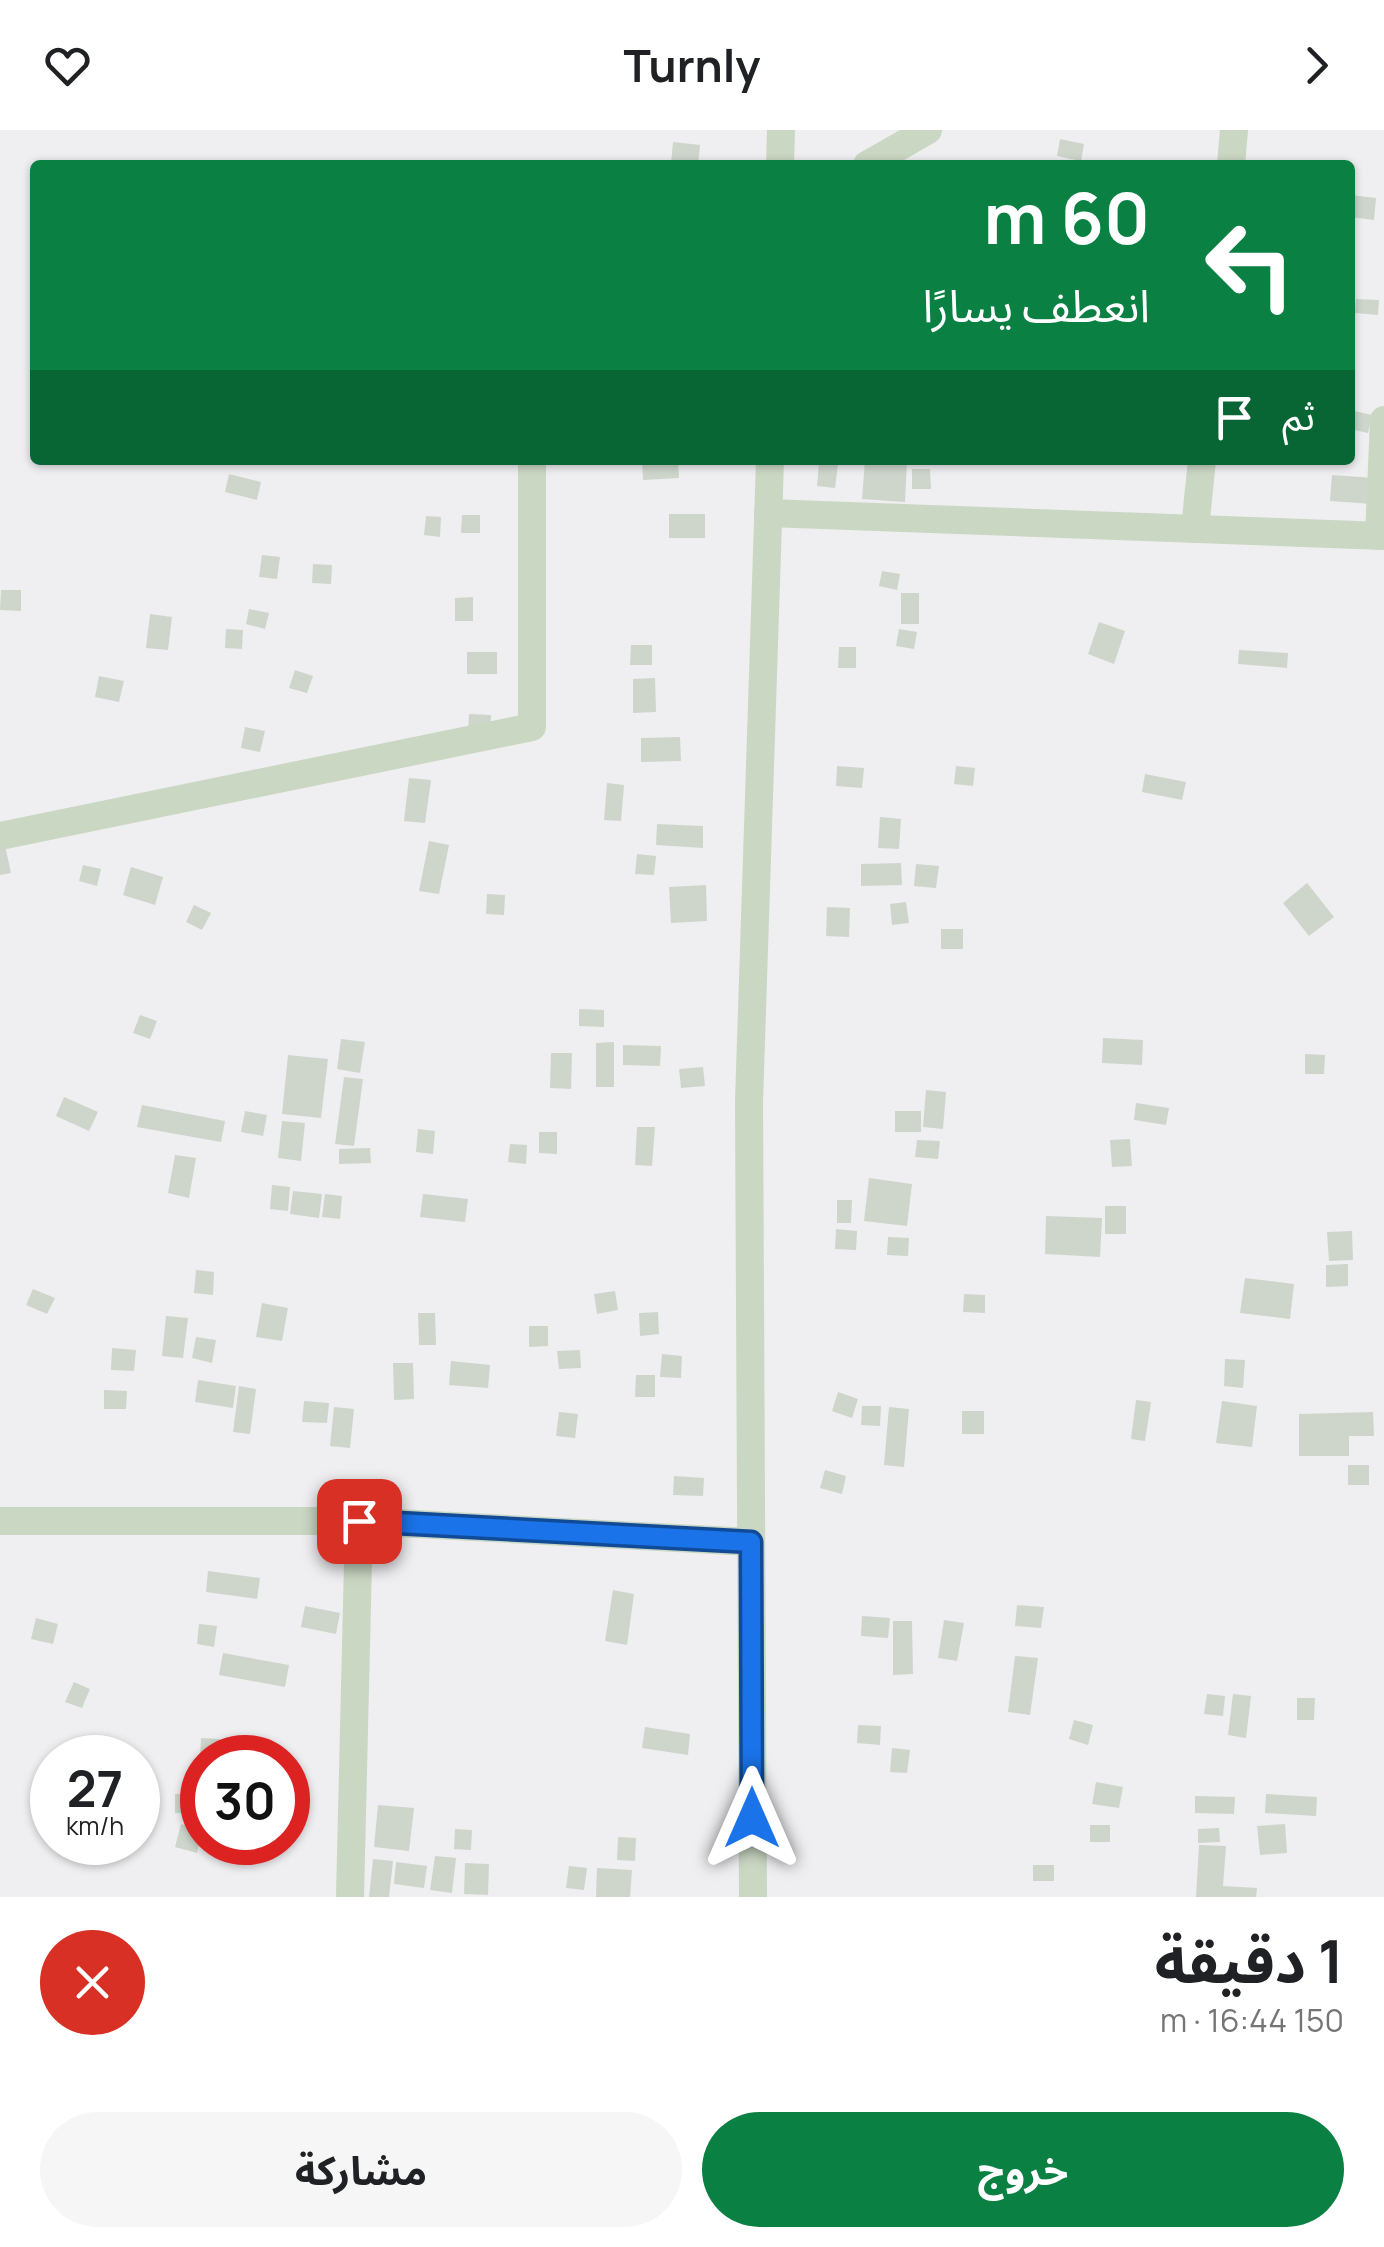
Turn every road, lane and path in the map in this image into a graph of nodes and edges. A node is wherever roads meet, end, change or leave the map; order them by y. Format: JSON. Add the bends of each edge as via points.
{"nodes":[{"id":1,"x":781,"y":130,"type":"edge"},
{"id":2,"x":928,"y":130,"type":"edge"},
{"id":3,"x":1234,"y":130,"type":"edge"},
{"id":4,"x":780,"y":160,"type":"edge"},
{"id":5,"x":876,"y":160,"type":"edge"},
{"id":6,"x":1231,"y":160,"type":"edge"},
{"id":7,"x":1384,"y":420,"type":"edge"},
{"id":8,"x":532,"y":465,"type":"edge"},
{"id":9,"x":770,"y":465,"type":"edge"},
{"id":10,"x":1202,"y":465,"type":"edge"},
{"id":11,"x":768,"y":513,"type":"junction"},
{"id":12,"x":1196,"y":529,"type":"junction"},
{"id":13,"x":1381,"y":536,"type":"edge"},
{"id":14,"x":0,"y":836,"type":"edge"},
{"id":15,"x":0,"y":1521,"type":"edge"},
{"id":16,"x":359,"y":1521,"type":"junction"},
{"id":17,"x":751,"y":1542,"type":"junction"},
{"id":18,"x":350,"y":1897,"type":"edge"},
{"id":19,"x":753,"y":1897,"type":"edge"}],
"edges":[{"from":1,"to":4,"type":"street"},
{"from":2,"to":5,"type":"street"},
{"from":3,"to":6,"type":"street"},
{"from":7,"to":13,"type":"street"},
{"from":8,"to":14,"type":"street","via":[[532,727]]},
{"from":9,"to":11,"type":"street"},
{"from":10,"to":12,"type":"street"},
{"from":11,"to":12,"type":"street"},
{"from":11,"to":17,"type":"street","via":[[749,1102]]},
{"from":12,"to":13,"type":"street"},
{"from":15,"to":16,"type":"street"},
{"from":16,"to":17,"type":"street"},
{"from":16,"to":18,"type":"street"},
{"from":17,"to":19,"type":"street"}]}
